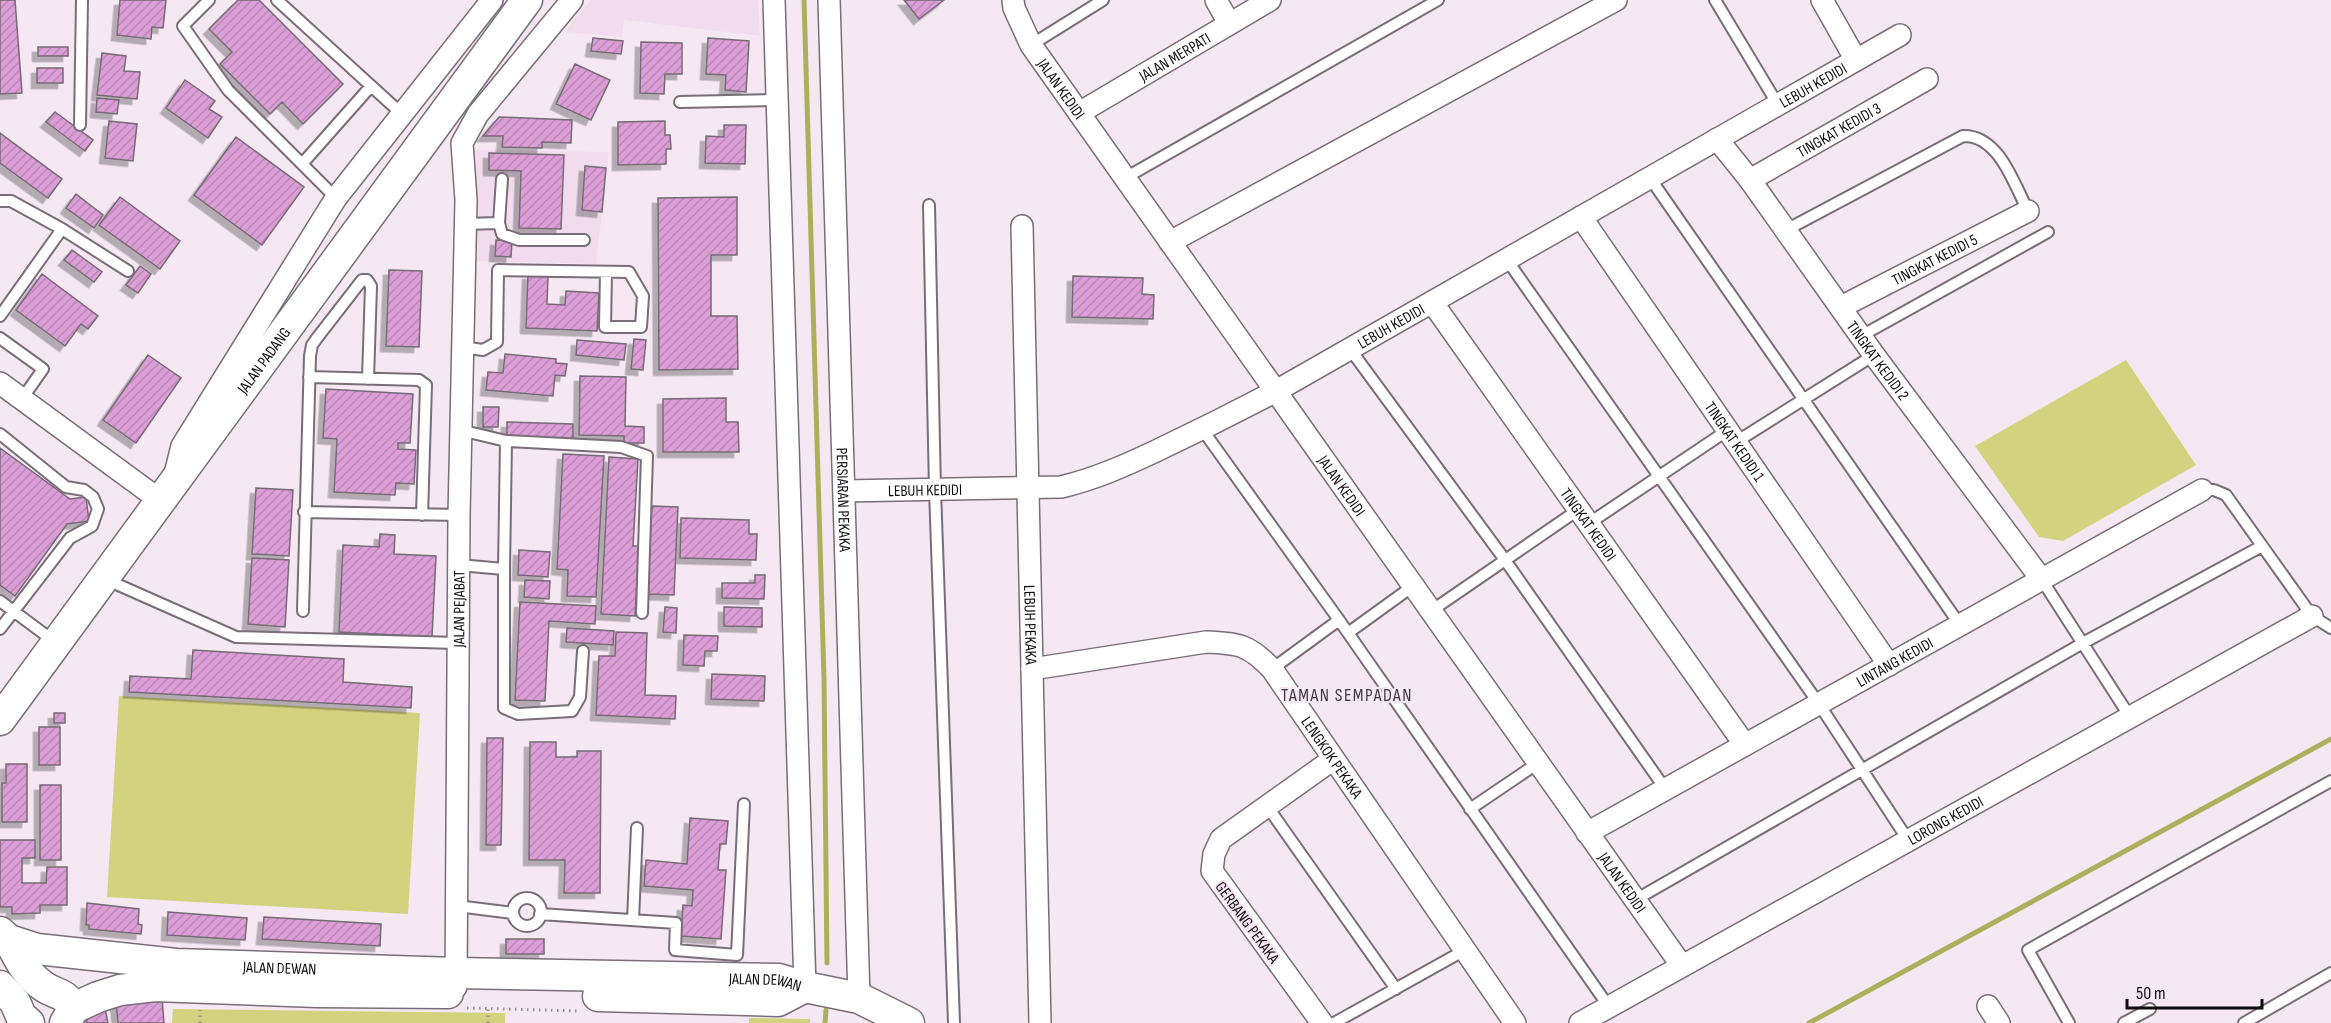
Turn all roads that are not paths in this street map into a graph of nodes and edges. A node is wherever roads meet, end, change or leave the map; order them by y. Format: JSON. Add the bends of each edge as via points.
{"nodes":[{"id":1,"x":82,"y":0,"type":"edge"},
{"id":2,"x":209,"y":0,"type":"edge"},
{"id":3,"x":278,"y":0,"type":"edge"},
{"id":4,"x":492,"y":0,"type":"edge"},
{"id":5,"x":527,"y":0,"type":"edge"},
{"id":6,"x":572,"y":0,"type":"edge"},
{"id":7,"x":774,"y":0,"type":"edge"},
{"id":8,"x":830,"y":0,"type":"edge"},
{"id":9,"x":1013,"y":0,"type":"edge"},
{"id":10,"x":1103,"y":0,"type":"edge"},
{"id":11,"x":1216,"y":0,"type":"edge"},
{"id":12,"x":1270,"y":0,"type":"edge"},
{"id":13,"x":1438,"y":0,"type":"edge"},
{"id":14,"x":1616,"y":0,"type":"edge"},
{"id":15,"x":1715,"y":0,"type":"edge"},
{"id":16,"x":1822,"y":0,"type":"edge"},
{"id":17,"x":1229,"y":23,"type":"junction"},
{"id":18,"x":1900,"y":35,"type":"dead end"},
{"id":19,"x":1030,"y":45,"type":"junction"},
{"id":20,"x":1856,"y":60,"type":"junction"},
{"id":21,"x":1927,"y":79,"type":"dead end"},
{"id":22,"x":371,"y":87,"type":"junction"},
{"id":23,"x":777,"y":100,"type":"junction"},
{"id":24,"x":680,"y":102,"type":"dead end"},
{"id":25,"x":1778,"y":105,"type":"junction"},
{"id":26,"x":1078,"y":112,"type":"junction"},
{"id":27,"x":403,"y":115,"type":"junction"},
{"id":28,"x":80,"y":125,"type":"dead end"},
{"id":29,"x":1718,"y":139,"type":"junction"},
{"id":30,"x":302,"y":164,"type":"junction"},
{"id":31,"x":1125,"y":178,"type":"junction"},
{"id":32,"x":1650,"y":178,"type":"junction"},
{"id":33,"x":502,"y":179,"type":"dead end"},
{"id":34,"x":1750,"y":180,"type":"junction"},
{"id":35,"x":336,"y":198,"type":"junction"},
{"id":36,"x":0,"y":201,"type":"edge"},
{"id":37,"x":929,"y":205,"type":"dead end"},
{"id":38,"x":2028,"y":211,"type":"joint"},
{"id":39,"x":1581,"y":217,"type":"junction"},
{"id":40,"x":499,"y":223,"type":"junction"},
{"id":41,"x":464,"y":224,"type":"junction"},
{"id":42,"x":1022,"y":226,"type":"dead end"},
{"id":43,"x":62,"y":229,"type":"junction"},
{"id":44,"x":1786,"y":230,"type":"junction"},
{"id":45,"x":2048,"y":232,"type":"dead end"},
{"id":46,"x":584,"y":240,"type":"dead end"},
{"id":47,"x":1170,"y":242,"type":"junction"},
{"id":48,"x":1507,"y":260,"type":"junction"},
{"id":49,"x":128,"y":271,"type":"dead end"},
{"id":50,"x":606,"y":272,"type":"junction"},
{"id":51,"x":1432,"y":303,"type":"junction"},
{"id":52,"x":1841,"y":307,"type":"junction"},
{"id":53,"x":0,"y":316,"type":"edge"},
{"id":54,"x":1862,"y":336,"type":"junction"},
{"id":55,"x":0,"y":338,"type":"edge"},
{"id":56,"x":462,"y":347,"type":"junction"},
{"id":57,"x":1350,"y":350,"type":"junction"},
{"id":58,"x":1874,"y":355,"type":"junction"},
{"id":59,"x":309,"y":377,"type":"junction"},
{"id":60,"x":368,"y":379,"type":"junction"},
{"id":61,"x":0,"y":383,"type":"edge"},
{"id":62,"x":1276,"y":392,"type":"junction"},
{"id":63,"x":22,"y":399,"type":"junction"},
{"id":64,"x":1804,"y":399,"type":"junction"},
{"id":65,"x":1202,"y":429,"type":"junction"},
{"id":66,"x":460,"y":430,"type":"junction"},
{"id":67,"x":0,"y":434,"type":"edge"},
{"id":68,"x":1732,"y":436,"type":"junction"},
{"id":69,"x":506,"y":441,"type":"junction"},
{"id":70,"x":1659,"y":476,"type":"junction"},
{"id":71,"x":1028,"y":488,"type":"junction"},
{"id":72,"x":935,"y":490,"type":"junction"},
{"id":73,"x":2202,"y":490,"type":"joint"},
{"id":74,"x":844,"y":491,"type":"junction"},
{"id":75,"x":167,"y":492,"type":"junction"},
{"id":76,"x":304,"y":512,"type":"junction"},
{"id":77,"x":422,"y":515,"type":"junction"},
{"id":78,"x":459,"y":515,"type":"junction"},
{"id":79,"x":1583,"y":517,"type":"junction"},
{"id":80,"x":2262,"y":546,"type":"junction"},
{"id":81,"x":1505,"y":560,"type":"junction"},
{"id":82,"x":459,"y":565,"type":"junction"},
{"id":83,"x":504,"y":569,"type":"junction"},
{"id":84,"x":104,"y":578,"type":"junction"},
{"id":85,"x":2042,"y":580,"type":"junction"},
{"id":86,"x":1413,"y":586,"type":"junction"},
{"id":87,"x":0,"y":601,"type":"edge"},
{"id":88,"x":13,"y":611,"type":"junction"},
{"id":89,"x":303,"y":611,"type":"dead end"},
{"id":90,"x":1431,"y":611,"type":"junction"},
{"id":91,"x":642,"y":613,"type":"dead end"},
{"id":92,"x":2312,"y":616,"type":"junction"},
{"id":93,"x":1339,"y":620,"type":"junction"},
{"id":94,"x":1959,"y":626,"type":"junction"},
{"id":95,"x":2331,"y":628,"type":"edge"},
{"id":96,"x":0,"y":629,"type":"edge"},
{"id":97,"x":1348,"y":633,"type":"junction"},
{"id":98,"x":56,"y":643,"type":"junction"},
{"id":99,"x":458,"y":643,"type":"junction"},
{"id":100,"x":2083,"y":643,"type":"junction"},
{"id":101,"x":583,"y":651,"type":"dead end"},
{"id":102,"x":1889,"y":665,"type":"junction"},
{"id":103,"x":1032,"y":669,"type":"junction"},
{"id":104,"x":1272,"y":669,"type":"junction"},
{"id":105,"x":1819,"y":704,"type":"junction"},
{"id":106,"x":2130,"y":717,"type":"junction"},
{"id":107,"x":0,"y":720,"type":"edge"},
{"id":108,"x":1745,"y":745,"type":"junction"},
{"id":109,"x":1332,"y":760,"type":"junction"},
{"id":110,"x":1538,"y":763,"type":"junction"},
{"id":111,"x":1860,"y":770,"type":"junction"},
{"id":112,"x":2331,"y":781,"type":"edge"},
{"id":113,"x":1666,"y":790,"type":"junction"},
{"id":114,"x":744,"y":804,"type":"dead end"},
{"id":115,"x":1267,"y":806,"type":"junction"},
{"id":116,"x":1470,"y":809,"type":"junction"},
{"id":117,"x":636,"y":828,"type":"dead end"},
{"id":118,"x":1587,"y":833,"type":"junction"},
{"id":119,"x":1908,"y":840,"type":"junction"},
{"id":120,"x":1635,"y":900,"type":"junction"},
{"id":121,"x":457,"y":906,"type":"junction"},
{"id":122,"x":513,"y":913,"type":"junction"},
{"id":123,"x":540,"y":914,"type":"junction"},
{"id":124,"x":633,"y":920,"type":"junction"},
{"id":125,"x":5,"y":936,"type":"edge"},
{"id":126,"x":1465,"y":950,"type":"junction"},
{"id":127,"x":1682,"y":966,"type":"junction"},
{"id":128,"x":2331,"y":973,"type":"edge"},
{"id":129,"x":318,"y":980,"type":"junction"},
{"id":130,"x":0,"y":986,"type":"edge"},
{"id":131,"x":805,"y":987,"type":"junction"},
{"id":132,"x":1396,"y":989,"type":"junction"},
{"id":133,"x":459,"y":991,"type":"junction"},
{"id":134,"x":859,"y":998,"type":"junction"},
{"id":135,"x":1609,"y":1007,"type":"junction"},
{"id":136,"x":2150,"y":1009,"type":"dead end"},
{"id":137,"x":70,"y":1015,"type":"edge"},
{"id":138,"x":893,"y":1019,"type":"edge"},
{"id":139,"x":22,"y":1021,"type":"edge"},
{"id":140,"x":954,"y":1023,"type":"edge"},
{"id":141,"x":1040,"y":1023,"type":"edge"},
{"id":142,"x":1322,"y":1023,"type":"edge"},
{"id":143,"x":1334,"y":1023,"type":"edge"},
{"id":144,"x":1515,"y":1023,"type":"edge"},
{"id":145,"x":1580,"y":1023,"type":"edge"},
{"id":146,"x":2069,"y":1023,"type":"edge"},
{"id":147,"x":2124,"y":1023,"type":"edge"},
{"id":148,"x":2244,"y":1023,"type":"edge"}],
"edges":[{"from":1,"to":28,"type":"lane"},
{"from":2,"to":30,"type":"lane","via":[[183,26],[228,90]]},
{"from":3,"to":22,"type":"lane"},
{"from":4,"to":27,"type":"street"},
{"from":5,"to":75,"type":"main road","name":"JALAN PADANG"},
{"from":6,"to":41,"type":"street","name":"JALAN PEJABAT","via":[[478,114],[462,143]]},
{"from":7,"to":23,"type":"street"},
{"from":8,"to":74,"type":"street","name":"PERSIARAN PEKAKA"},
{"from":9,"to":19,"type":"street","name":"JALAN KEDIDI"},
{"from":10,"to":19,"type":"lane"},
{"from":11,"to":17,"type":"street"},
{"from":12,"to":17,"type":"street","name":"JALAN MERPATI"},
{"from":13,"to":31,"type":"lane"},
{"from":14,"to":47,"type":"street"},
{"from":15,"to":25,"type":"lane"},
{"from":16,"to":20,"type":"street"},
{"from":17,"to":26,"type":"street","name":"JALAN MERPATI"},
{"from":18,"to":20,"type":"street","name":"LEBUH KEDIDI"},
{"from":19,"to":26,"type":"street","name":"JALAN KEDIDI"},
{"from":20,"to":25,"type":"street","name":"LEBUH KEDIDI"},
{"from":21,"to":34,"type":"street","name":"TINGKAT KEDIDI 3"},
{"from":22,"to":27,"type":"lane"},
{"from":22,"to":30,"type":"lane"},
{"from":23,"to":24,"type":"lane"},
{"from":23,"to":131,"type":"street"},
{"from":25,"to":29,"type":"street","name":"LEBUH KEDIDI"},
{"from":26,"to":31,"type":"street","name":"JALAN KEDIDI"},
{"from":27,"to":35,"type":"street"},
{"from":29,"to":32,"type":"street","name":"LEBUH KEDIDI"},
{"from":29,"to":34,"type":"street","name":"TINGKAT KEDIDI 2"},
{"from":30,"to":35,"type":"lane"},
{"from":31,"to":47,"type":"street","name":"JALAN KEDIDI"},
{"from":32,"to":39,"type":"street","name":"LEBUH KEDIDI"},
{"from":32,"to":64,"type":"lane"},
{"from":33,"to":40,"type":"lane"},
{"from":34,"to":44,"type":"street","name":"TINGKAT KEDIDI 2"},
{"from":35,"to":75,"type":"street","via":[[182,446]]},
{"from":36,"to":43,"type":"lane","via":[[11,201]]},
{"from":37,"to":72,"type":"lane"},
{"from":38,"to":44,"type":"lane","via":[[1997,154],[1985,141],[1963,136]]},
{"from":38,"to":52,"type":"street","name":"TINGKAT KEDIDI 5"},
{"from":39,"to":48,"type":"street","name":"LEBUH KEDIDI"},
{"from":39,"to":68,"type":"street","name":"TINGKAT KEDIDI 1"},
{"from":40,"to":41,"type":"lane"},
{"from":40,"to":46,"type":"lane","via":[[502,234],[519,240]]},
{"from":41,"to":56,"type":"street","name":"JALAN PEJABAT"},
{"from":42,"to":71,"type":"street","name":"LEBUH PEKAKA"},
{"from":43,"to":49,"type":"lane"},
{"from":43,"to":53,"type":"lane"},
{"from":44,"to":52,"type":"street","name":"TINGKAT KEDIDI 2"},
{"from":45,"to":54,"type":"lane"},
{"from":47,"to":62,"type":"street","name":"JALAN KEDIDI"},
{"from":48,"to":51,"type":"street","name":"LEBUH KEDIDI"},
{"from":48,"to":70,"type":"lane"},
{"from":50,"to":50,"type":"lane","via":[[629,272],[643,296],[641,327],[605,327]]},
{"from":50,"to":56,"type":"lane","via":[[498,270],[497,342],[483,350]]},
{"from":51,"to":57,"type":"street","name":"LEBUH KEDIDI"},
{"from":51,"to":79,"type":"street","name":"TINGKAT KEDIDI"},
{"from":52,"to":54,"type":"street","name":"TINGKAT KEDIDI 2"},
{"from":54,"to":58,"type":"street","name":"TINGKAT KEDIDI 2"},
{"from":55,"to":63,"type":"lane","via":[[43,369]]},
{"from":56,"to":66,"type":"street","name":"JALAN PEJABAT"},
{"from":57,"to":62,"type":"street","name":"LEBUH KEDIDI"},
{"from":57,"to":81,"type":"lane"},
{"from":58,"to":64,"type":"lane"},
{"from":58,"to":85,"type":"street","name":"TINGKAT KEDIDI 2"},
{"from":59,"to":60,"type":"lane"},
{"from":59,"to":60,"type":"lane","via":[[312,345],[362,280],[367,280],[371,286]]},
{"from":59,"to":76,"type":"lane"},
{"from":60,"to":77,"type":"lane","via":[[419,380],[426,385]]},
{"from":61,"to":63,"type":"street"},
{"from":62,"to":65,"type":"street","name":"LEBUH KEDIDI"},
{"from":62,"to":86,"type":"street","name":"JALAN KEDIDI"},
{"from":63,"to":75,"type":"street"},
{"from":64,"to":68,"type":"lane"},
{"from":64,"to":94,"type":"lane"},
{"from":65,"to":71,"type":"street","name":"LEBUH KEDIDI","via":[[1089,481]]},
{"from":65,"to":93,"type":"lane"},
{"from":66,"to":69,"type":"lane"},
{"from":66,"to":78,"type":"street","name":"JALAN PEJABAT"},
{"from":67,"to":88,"type":"lane","via":[[66,487],[84,490],[98,509],[92,526],[70,538]]},
{"from":68,"to":70,"type":"lane"},
{"from":68,"to":102,"type":"street","name":"TINGKAT KEDIDI 1"},
{"from":69,"to":83,"type":"lane"},
{"from":69,"to":91,"type":"lane","via":[[621,447],[647,456]]},
{"from":70,"to":79,"type":"lane"},
{"from":70,"to":105,"type":"lane"},
{"from":71,"to":72,"type":"street","name":"LEBUH KEDIDI"},
{"from":71,"to":103,"type":"street","name":"LEBUH PEKAKA"},
{"from":72,"to":74,"type":"street","name":"LEBUH KEDIDI"},
{"from":72,"to":140,"type":"lane"},
{"from":73,"to":80,"type":"lane","via":[[2226,495]]},
{"from":73,"to":85,"type":"street","name":"LINTANG KEDIDI"},
{"from":74,"to":134,"type":"street","name":"PERSIARAN PEKAKA"},
{"from":75,"to":84,"type":"main road","name":"JALAN PADANG"},
{"from":76,"to":77,"type":"lane"},
{"from":76,"to":89,"type":"lane"},
{"from":77,"to":78,"type":"lane"},
{"from":78,"to":82,"type":"street","name":"JALAN PEJABAT"},
{"from":79,"to":81,"type":"lane"},
{"from":79,"to":108,"type":"street","name":"TINGKAT KEDIDI"},
{"from":80,"to":92,"type":"lane"},
{"from":80,"to":100,"type":"lane"},
{"from":81,"to":90,"type":"lane"},
{"from":81,"to":113,"type":"lane"},
{"from":82,"to":83,"type":"lane"},
{"from":82,"to":99,"type":"street","name":"JALAN PEJABAT"},
{"from":83,"to":101,"type":"lane","via":[[504,708],[518,714],[572,711],[580,697]]},
{"from":84,"to":98,"type":"main road","name":"JALAN PADANG"},
{"from":84,"to":99,"type":"lane","via":[[236,637]]},
{"from":85,"to":94,"type":"street","name":"LINTANG KEDIDI"},
{"from":85,"to":100,"type":"lane"},
{"from":86,"to":90,"type":"street","name":"JALAN KEDIDI"},
{"from":86,"to":97,"type":"lane"},
{"from":87,"to":88,"type":"lane"},
{"from":88,"to":96,"type":"lane"},
{"from":88,"to":98,"type":"lane"},
{"from":90,"to":110,"type":"street","name":"JALAN KEDIDI"},
{"from":92,"to":95,"type":"lane"},
{"from":92,"to":106,"type":"street","name":"LORONG KEDIDI"},
{"from":93,"to":97,"type":"lane"},
{"from":93,"to":104,"type":"lane"},
{"from":94,"to":102,"type":"street","name":"LINTANG KEDIDI"},
{"from":97,"to":116,"type":"lane"},
{"from":98,"to":107,"type":"main road","name":"JALAN PADANG"},
{"from":99,"to":121,"type":"street","name":"JALAN PEJABAT"},
{"from":100,"to":106,"type":"lane"},
{"from":100,"to":111,"type":"lane"},
{"from":102,"to":105,"type":"street","name":"LINTANG KEDIDI"},
{"from":103,"to":104,"type":"street","name":"LENGKOK PEKAKA","via":[[1206,642],[1232,643],[1255,652]]},
{"from":103,"to":141,"type":"street","name":"LEBUH PEKAKA"},
{"from":104,"to":109,"type":"street","name":"LENGKOK PEKAKA"},
{"from":105,"to":108,"type":"street","name":"LINTANG KEDIDI"},
{"from":105,"to":111,"type":"lane"},
{"from":106,"to":119,"type":"street","name":"LORONG KEDIDI"},
{"from":108,"to":113,"type":"street","name":"LINTANG KEDIDI"},
{"from":109,"to":115,"type":"street","name":"GERBANG PEKAKA"},
{"from":109,"to":126,"type":"street","name":"LENGKOK PEKAKA"},
{"from":110,"to":116,"type":"lane"},
{"from":110,"to":118,"type":"street","name":"JALAN KEDIDI"},
{"from":111,"to":119,"type":"lane"},
{"from":111,"to":120,"type":"lane"},
{"from":112,"to":146,"type":"lane","via":[[2028,950]]},
{"from":113,"to":118,"type":"street","name":"LINTANG KEDIDI"},
{"from":114,"to":124,"type":"lane","via":[[737,955],[675,950],[676,923]]},
{"from":115,"to":132,"type":"lane"},
{"from":115,"to":142,"type":"street","name":"GERBANG PEKAKA","via":[[1221,839],[1212,872]]},
{"from":116,"to":135,"type":"lane"},
{"from":117,"to":124,"type":"lane"},
{"from":118,"to":120,"type":"street","name":"JALAN KEDIDI"},
{"from":119,"to":127,"type":"street","name":"LORONG KEDIDI"},
{"from":120,"to":127,"type":"street","name":"JALAN KEDIDI"},
{"from":121,"to":122,"type":"lane"},
{"from":121,"to":133,"type":"street","name":"JALAN PEJABAT"},
{"from":122,"to":123,"type":"lane","via":[[519,924],[526,926],[537,922]]},
{"from":122,"to":123,"type":"lane","via":[[516,904],[526,898],[537,903]]},
{"from":123,"to":124,"type":"lane"},
{"from":125,"to":129,"type":"main road","name":"JALAN DEWAN","via":[[37,950]]},
{"from":125,"to":137,"type":"main road","via":[[21,964],[45,987],[68,998]]},
{"from":126,"to":132,"type":"lane"},
{"from":126,"to":144,"type":"street","name":"LENGKOK PEKAKA"},
{"from":127,"to":135,"type":"street","name":"LORONG KEDIDI"},
{"from":128,"to":148,"type":"lane"},
{"from":129,"to":133,"type":"main road","name":"JALAN DEWAN"},
{"from":129,"to":137,"type":"main road","name":"JALAN DEWAN","via":[[120,990]]},
{"from":130,"to":139,"type":"main road","via":[[15,1002]]},
{"from":131,"to":133,"type":"main road","name":"JALAN DEWAN","via":[[778,1001]]},
{"from":131,"to":134,"type":"main road"},
{"from":132,"to":143,"type":"lane"},
{"from":134,"to":138,"type":"main road"},
{"from":135,"to":145,"type":"street","name":"LORONG KEDIDI"},
{"from":136,"to":147,"type":"lane"}]}
